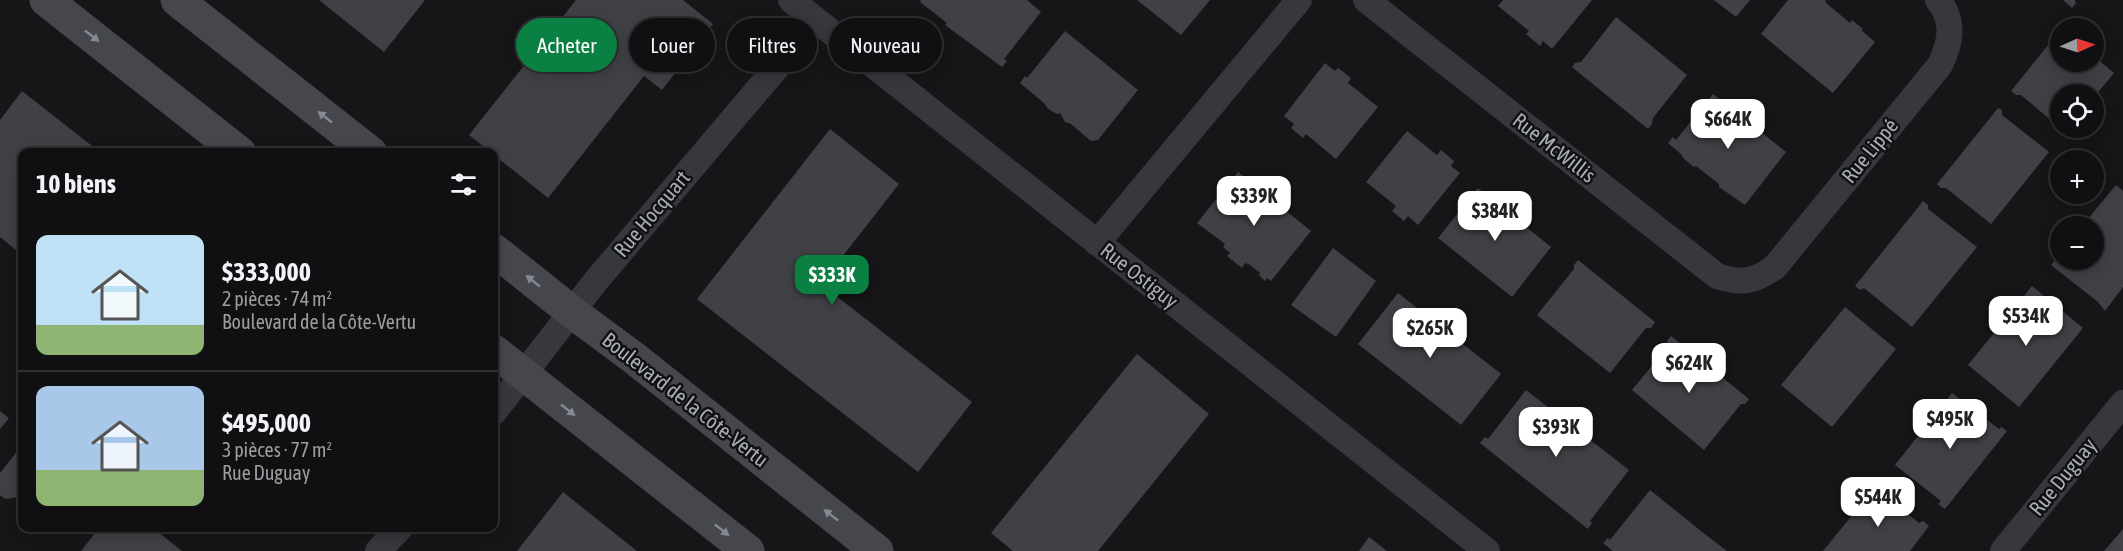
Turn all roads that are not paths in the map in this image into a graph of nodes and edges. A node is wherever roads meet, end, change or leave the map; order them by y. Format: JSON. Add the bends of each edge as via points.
{"nodes":[{"id":1,"x":46,"y":0,"type":"edge"},
{"id":2,"x":177,"y":0,"type":"edge"},
{"id":3,"x":791,"y":0,"type":"edge"},
{"id":4,"x":1299,"y":0,"type":"edge"},
{"id":5,"x":1366,"y":0,"type":"edge"},
{"id":6,"x":1938,"y":0,"type":"edge"},
{"id":7,"x":812,"y":18,"type":"edge"},
{"id":8,"x":817,"y":22,"type":"edge"},
{"id":9,"x":773,"y":72,"type":"edge"},
{"id":10,"x":234,"y":148,"type":"edge"},
{"id":11,"x":364,"y":148,"type":"edge"},
{"id":12,"x":1097,"y":243,"type":"junction"},
{"id":13,"x":498,"y":253,"type":"edge"},
{"id":14,"x":1748,"y":281,"type":"joint"},
{"id":15,"x":572,"y":312,"type":"junction"},
{"id":16,"x":498,"y":354,"type":"edge"},
{"id":17,"x":522,"y":374,"type":"junction"},
{"id":18,"x":2123,"y":403,"type":"edge"},
{"id":19,"x":498,"y":407,"type":"edge"},
{"id":20,"x":396,"y":532,"type":"edge"},
{"id":21,"x":378,"y":551,"type":"edge"},
{"id":22,"x":748,"y":551,"type":"edge"},
{"id":23,"x":877,"y":551,"type":"edge"},
{"id":24,"x":1487,"y":551,"type":"edge"},
{"id":25,"x":2003,"y":551,"type":"edge"}],
"edges":[{"from":1,"to":10,"type":"main road","one_way":true},
{"from":11,"to":2,"type":"main road","one_way":true},
{"from":3,"to":7,"type":"street","name":"Rue Ostiguy"},
{"from":4,"to":12,"type":"street"},
{"from":5,"to":14,"type":"street","name":"Rue McWillis","via":[[1717,276]]},
{"from":6,"to":14,"type":"street","name":"Rue Lippé","via":[[1950,24],[1949,45],[1940,65],[1774,267]]},
{"from":8,"to":12,"type":"street","name":"Rue Ostiguy"},
{"from":9,"to":15,"type":"street","name":"Rue Hocquart"},
{"from":12,"to":24,"type":"street","name":"Rue Ostiguy"},
{"from":15,"to":13,"type":"main road","name":"Boulevard de la Côte-Vertu","one_way":true},
{"from":15,"to":17,"type":"street","name":"Rue Hocquart"},
{"from":23,"to":15,"type":"main road","name":"Boulevard de la Côte-Vertu","one_way":true},
{"from":16,"to":17,"type":"main road"},
{"from":17,"to":19,"type":"street","name":"Rue Hocquart"},
{"from":17,"to":22,"type":"main road","one_way":true},
{"from":18,"to":25,"type":"street","name":"Rue Duguay"},
{"from":20,"to":21,"type":"street"}]}
